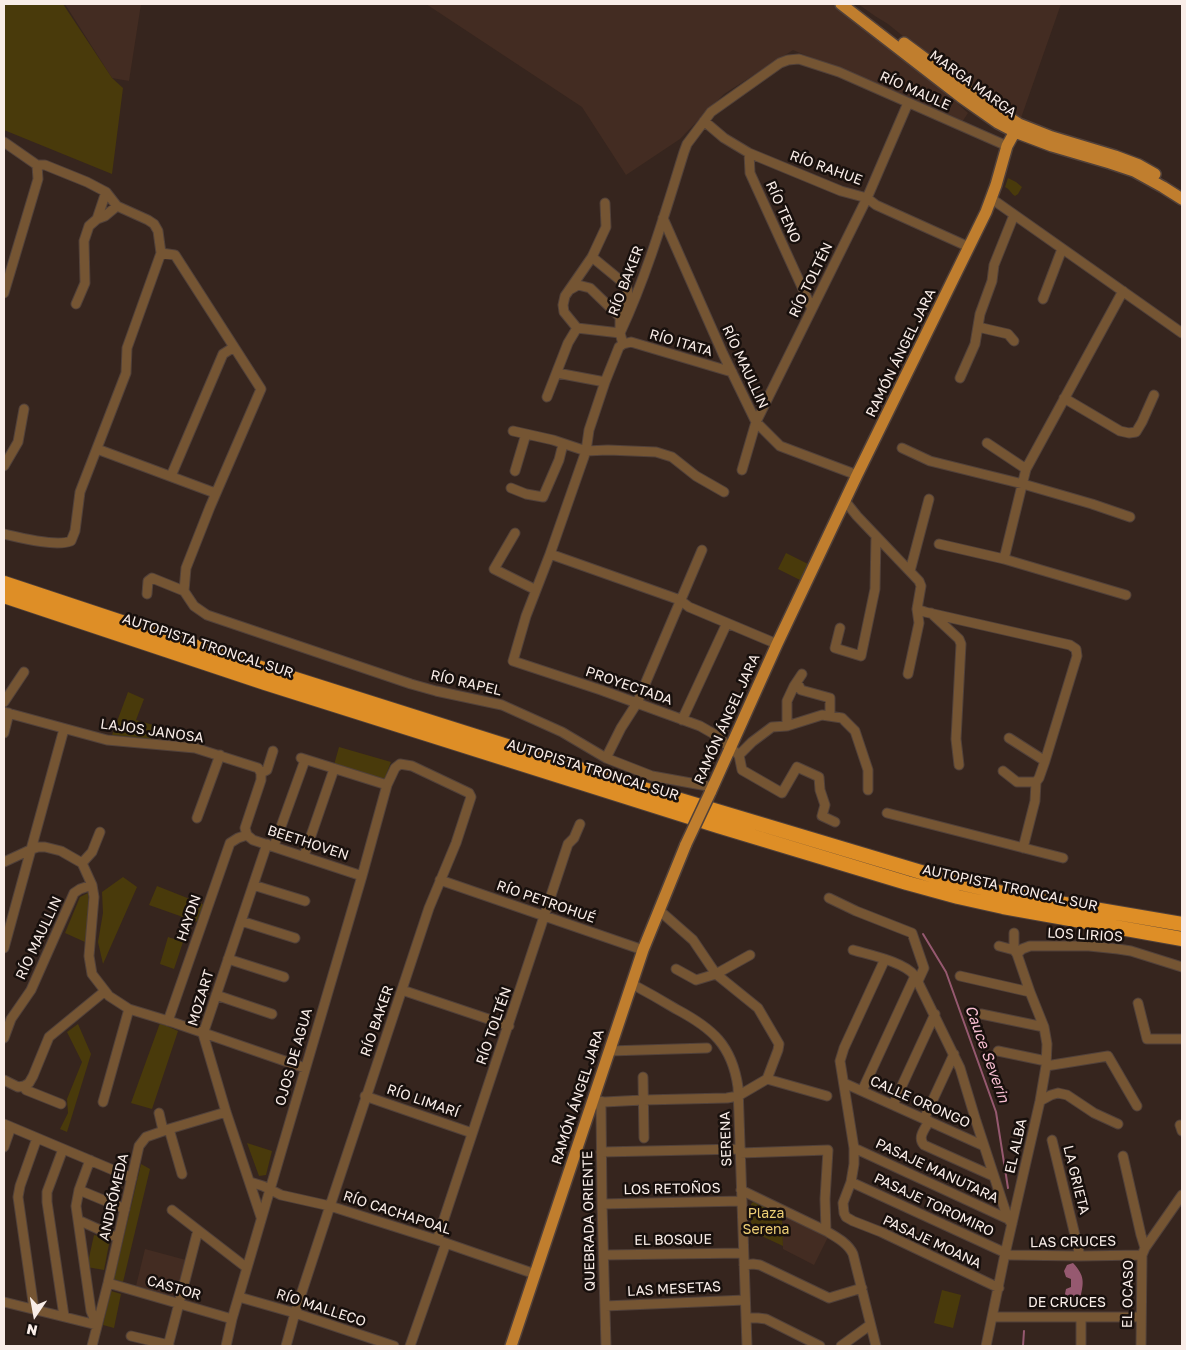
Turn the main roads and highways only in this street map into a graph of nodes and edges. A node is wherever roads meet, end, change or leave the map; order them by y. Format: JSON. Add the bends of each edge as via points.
{"nodes":[{"id":1,"x":841,"y":4,"type":"edge"},
{"id":2,"x":848,"y":4,"type":"edge"},
{"id":3,"x":1017,"y":128,"type":"junction"},
{"id":4,"x":1182,"y":191,"type":"edge"},
{"id":5,"x":1182,"y":199,"type":"edge"},
{"id":6,"x":4,"y":583,"type":"edge"},
{"id":7,"x":4,"y":596,"type":"edge"},
{"id":8,"x":1182,"y":924,"type":"edge"},
{"id":9,"x":1182,"y":939,"type":"edge"},
{"id":10,"x":511,"y":1346,"type":"edge"}],
"edges":[{"from":1,"to":3,"type":"main road","name":"MARGA MARGA","via":[[962,97],[998,122]]},
{"from":2,"to":3,"type":"main road","name":"MARGA MARGA","via":[[900,39]]},
{"from":3,"to":4,"type":"main road","name":"MARGA MARGA","via":[[1139,165]]},
{"from":3,"to":5,"type":"main road","name":"MARGA MARGA","via":[[1052,146],[1134,171]]},
{"from":3,"to":10,"type":"main road","name":"RAMÓN ÁNGEL JARA","bridge":true,"via":[[1007,146],[992,198],[970,247],[778,644],[735,751],[711,790],[686,844],[643,950]]},
{"from":6,"to":8,"type":"highway","name":"AUTOPISTA TRONCAL SUR","via":[[630,785],[951,881],[1012,895]]},
{"from":7,"to":9,"type":"highway","name":"AUTOPISTA TRONCAL SUR","via":[[274,686],[908,883],[996,905]]}]}
